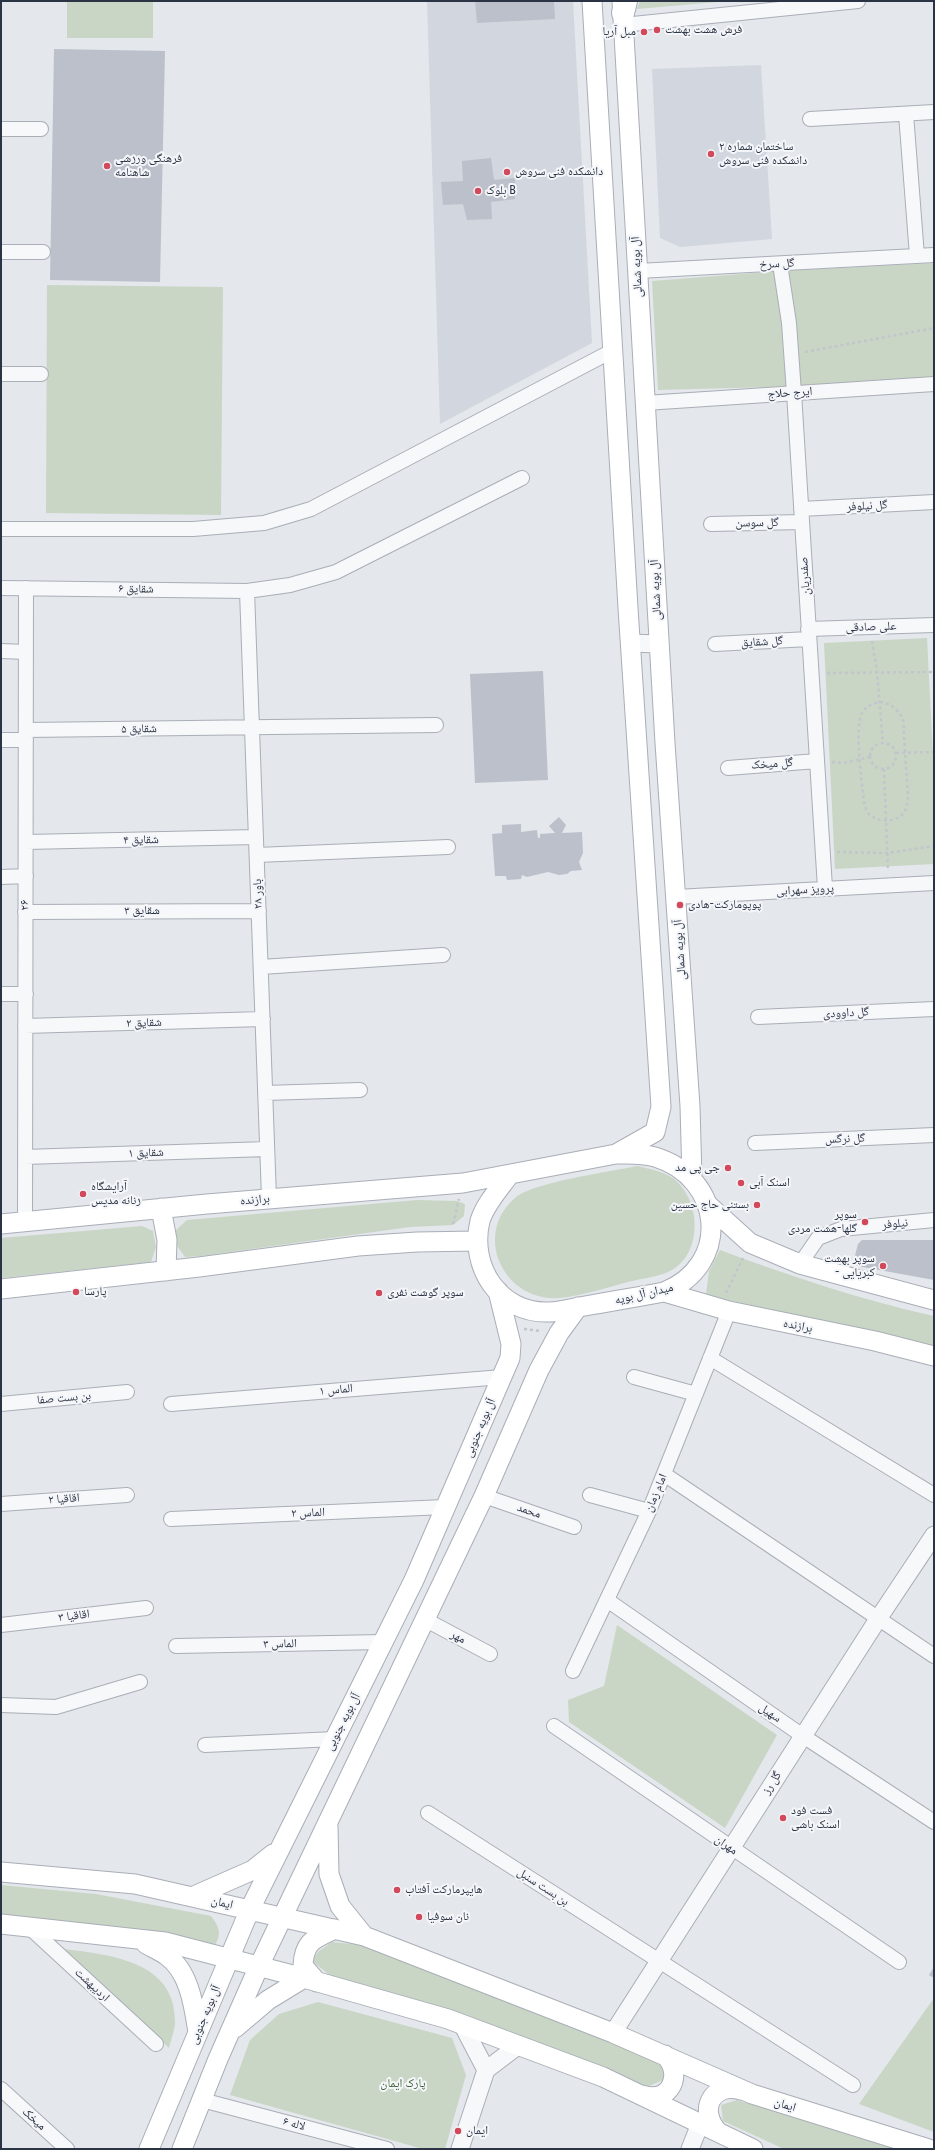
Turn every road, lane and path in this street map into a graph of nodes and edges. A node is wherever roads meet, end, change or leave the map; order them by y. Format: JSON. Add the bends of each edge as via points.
{"nodes":[{"id":1,"x":592,"y":1,"type":"edge"},
{"id":2,"x":858,"y":1,"type":"edge"},
{"id":3,"x":623,"y":10,"type":"edge"},
{"id":4,"x":934,"y":112,"type":"edge"},
{"id":5,"x":906,"y":114,"type":"junction"},
{"id":6,"x":810,"y":118,"type":"dead end"},
{"id":7,"x":629,"y":126,"type":"junction"},
{"id":8,"x":599,"y":128,"type":"junction"},
{"id":9,"x":1,"y":129,"type":"edge"},
{"id":10,"x":41,"y":129,"type":"dead end"},
{"id":11,"x":1,"y":252,"type":"edge"},
{"id":12,"x":43,"y":252,"type":"dead end"},
{"id":13,"x":934,"y":255,"type":"edge"},
{"id":14,"x":917,"y":256,"type":"junction"},
{"id":15,"x":780,"y":264,"type":"junction"},
{"id":16,"x":638,"y":271,"type":"junction"},
{"id":17,"x":934,"y":328,"type":"edge"},
{"id":18,"x":612,"y":351,"type":"junction"},
{"id":19,"x":791,"y":356,"type":"junction"},
{"id":20,"x":1,"y":374,"type":"edge"},
{"id":21,"x":42,"y":374,"type":"dead end"},
{"id":22,"x":934,"y":384,"type":"edge"},
{"id":23,"x":794,"y":393,"type":"junction"},
{"id":24,"x":645,"y":402,"type":"junction"},
{"id":25,"x":522,"y":478,"type":"dead end"},
{"id":26,"x":934,"y":502,"type":"edge"},
{"id":27,"x":801,"y":516,"type":"junction"},
{"id":28,"x":711,"y":524,"type":"dead end"},
{"id":29,"x":1,"y":529,"type":"edge"},
{"id":30,"x":1,"y":588,"type":"edge"},
{"id":31,"x":26,"y":588,"type":"junction"},
{"id":32,"x":247,"y":590,"type":"junction"},
{"id":33,"x":934,"y":625,"type":"edge"},
{"id":34,"x":870,"y":627,"type":"junction"},
{"id":35,"x":809,"y":634,"type":"junction"},
{"id":36,"x":630,"y":643,"type":"junction"},
{"id":37,"x":659,"y":644,"type":"junction"},
{"id":38,"x":715,"y":644,"type":"dead end"},
{"id":39,"x":1,"y":652,"type":"edge"},
{"id":40,"x":26,"y":652,"type":"junction"},
{"id":41,"x":877,"y":671,"type":"junction"},
{"id":42,"x":934,"y":672,"type":"edge"},
{"id":43,"x":811,"y":674,"type":"junction"},
{"id":44,"x":880,"y":702,"type":"junction"},
{"id":45,"x":436,"y":725,"type":"dead end"},
{"id":46,"x":252,"y":728,"type":"junction"},
{"id":47,"x":26,"y":735,"type":"junction"},
{"id":48,"x":1,"y":740,"type":"edge"},
{"id":49,"x":883,"y":744,"type":"junction"},
{"id":50,"x":934,"y":752,"type":"edge"},
{"id":51,"x":905,"y":753,"type":"junction"},
{"id":52,"x":896,"y":754,"type":"junction"},
{"id":53,"x":870,"y":757,"type":"junction"},
{"id":54,"x":861,"y":758,"type":"junction"},
{"id":55,"x":817,"y":761,"type":"junction"},
{"id":56,"x":728,"y":768,"type":"dead end"},
{"id":57,"x":884,"y":769,"type":"junction"},
{"id":58,"x":886,"y":821,"type":"junction"},
{"id":59,"x":256,"y":837,"type":"junction"},
{"id":60,"x":26,"y":842,"type":"junction"},
{"id":61,"x":934,"y":846,"type":"edge"},
{"id":62,"x":448,"y":847,"type":"dead end"},
{"id":63,"x":823,"y":852,"type":"junction"},
{"id":64,"x":888,"y":853,"type":"junction"},
{"id":65,"x":257,"y":855,"type":"junction"},
{"id":66,"x":26,"y":876,"type":"junction"},
{"id":67,"x":1,"y":877,"type":"edge"},
{"id":68,"x":934,"y":883,"type":"edge"},
{"id":69,"x":888,"y":885,"type":"junction"},
{"id":70,"x":825,"y":888,"type":"junction"},
{"id":71,"x":676,"y":897,"type":"junction"},
{"id":72,"x":259,"y":911,"type":"junction"},
{"id":73,"x":25,"y":912,"type":"junction"},
{"id":74,"x":443,"y":955,"type":"dead end"},
{"id":75,"x":261,"y":967,"type":"junction"},
{"id":76,"x":1,"y":994,"type":"edge"},
{"id":77,"x":26,"y":994,"type":"junction"},
{"id":78,"x":934,"y":1009,"type":"edge"},
{"id":79,"x":758,"y":1017,"type":"dead end"},
{"id":80,"x":263,"y":1019,"type":"junction"},
{"id":81,"x":25,"y":1026,"type":"junction"},
{"id":82,"x":360,"y":1090,"type":"dead end"},
{"id":83,"x":265,"y":1093,"type":"junction"},
{"id":84,"x":934,"y":1135,"type":"edge"},
{"id":85,"x":755,"y":1143,"type":"dead end"},
{"id":86,"x":267,"y":1149,"type":"junction"},
{"id":87,"x":616,"y":1154,"type":"junction"},
{"id":88,"x":25,"y":1157,"type":"junction"},
{"id":89,"x":510,"y":1174,"type":"junction"},
{"id":90,"x":692,"y":1179,"type":"junction"},
{"id":91,"x":463,"y":1183,"type":"junction"},
{"id":92,"x":269,"y":1198,"type":"junction"},
{"id":93,"x":707,"y":1204,"type":"junction"},
{"id":94,"x":161,"y":1208,"type":"junction"},
{"id":95,"x":934,"y":1220,"type":"edge"},
{"id":96,"x":25,"y":1222,"type":"junction"},
{"id":97,"x":1,"y":1224,"type":"edge"},
{"id":98,"x":476,"y":1241,"type":"junction"},
{"id":99,"x":449,"y":1242,"type":"junction"},
{"id":100,"x":750,"y":1244,"type":"junction"},
{"id":101,"x":800,"y":1264,"type":"junction"},
{"id":102,"x":166,"y":1271,"type":"junction"},
{"id":103,"x":1,"y":1289,"type":"edge"},
{"id":104,"x":498,"y":1291,"type":"junction"},
{"id":105,"x":664,"y":1292,"type":"junction"},
{"id":106,"x":934,"y":1300,"type":"edge"},
{"id":107,"x":578,"y":1307,"type":"junction"},
{"id":108,"x":724,"y":1309,"type":"junction"},
{"id":109,"x":508,"y":1328,"type":"junction"},
{"id":110,"x":559,"y":1333,"type":"junction"},
{"id":111,"x":934,"y":1356,"type":"edge"},
{"id":112,"x":710,"y":1358,"type":"junction"},
{"id":113,"x":502,"y":1377,"type":"junction"},
{"id":114,"x":634,"y":1377,"type":"dead end"},
{"id":115,"x":127,"y":1392,"type":"dead end"},
{"id":116,"x":696,"y":1394,"type":"junction"},
{"id":117,"x":1,"y":1404,"type":"edge"},
{"id":118,"x":171,"y":1404,"type":"dead end"},
{"id":119,"x":664,"y":1474,"type":"junction"},
{"id":120,"x":126,"y":1495,"type":"dead end"},
{"id":121,"x":590,"y":1495,"type":"dead end"},
{"id":122,"x":934,"y":1495,"type":"edge"},
{"id":123,"x":484,"y":1496,"type":"junction"},
{"id":124,"x":1,"y":1504,"type":"edge"},
{"id":125,"x":445,"y":1507,"type":"junction"},
{"id":126,"x":649,"y":1511,"type":"junction"},
{"id":127,"x":171,"y":1519,"type":"dead end"},
{"id":128,"x":574,"y":1527,"type":"dead end"},
{"id":129,"x":934,"y":1535,"type":"edge"},
{"id":130,"x":608,"y":1600,"type":"junction"},
{"id":131,"x":146,"y":1608,"type":"dead end"},
{"id":132,"x":878,"y":1619,"type":"junction"},
{"id":133,"x":426,"y":1620,"type":"junction"},
{"id":134,"x":1,"y":1625,"type":"edge"},
{"id":135,"x":383,"y":1642,"type":"junction"},
{"id":136,"x":176,"y":1646,"type":"dead end"},
{"id":137,"x":490,"y":1654,"type":"dead end"},
{"id":138,"x":934,"y":1656,"type":"edge"},
{"id":139,"x":573,"y":1671,"type":"dead end"},
{"id":140,"x":140,"y":1682,"type":"dead end"},
{"id":141,"x":1,"y":1705,"type":"edge"},
{"id":142,"x":554,"y":1726,"type":"dead end"},
{"id":143,"x":803,"y":1736,"type":"junction"},
{"id":144,"x":335,"y":1739,"type":"junction"},
{"id":145,"x":205,"y":1745,"type":"dead end"},
{"id":146,"x":428,"y":1814,"type":"dead end"},
{"id":147,"x":328,"y":1822,"type":"junction"},
{"id":148,"x":934,"y":1822,"type":"edge"},
{"id":149,"x":279,"y":1849,"type":"junction"},
{"id":150,"x":730,"y":1849,"type":"junction"},
{"id":151,"x":1,"y":1872,"type":"edge"},
{"id":152,"x":194,"y":1896,"type":"junction"},
{"id":153,"x":224,"y":1903,"type":"junction"},
{"id":154,"x":250,"y":1909,"type":"junction"},
{"id":155,"x":283,"y":1918,"type":"junction"},
{"id":156,"x":1,"y":1924,"type":"edge"},
{"id":157,"x":28,"y":1926,"type":"junction"},
{"id":158,"x":335,"y":1929,"type":"junction"},
{"id":159,"x":364,"y":1936,"type":"junction"},
{"id":160,"x":138,"y":1939,"type":"junction"},
{"id":161,"x":209,"y":1953,"type":"junction"},
{"id":162,"x":229,"y":1958,"type":"junction"},
{"id":163,"x":659,"y":1961,"type":"junction"},
{"id":164,"x":899,"y":1962,"type":"dead end"},
{"id":165,"x":259,"y":1966,"type":"junction"},
{"id":166,"x":311,"y":1980,"type":"junction"},
{"id":167,"x":462,"y":2024,"type":"junction"},
{"id":168,"x":232,"y":2030,"type":"junction"},
{"id":169,"x":198,"y":2032,"type":"junction"},
{"id":170,"x":613,"y":2033,"type":"junction"},
{"id":171,"x":156,"y":2044,"type":"dead end"},
{"id":172,"x":519,"y":2045,"type":"junction"},
{"id":173,"x":665,"y":2055,"type":"junction"},
{"id":174,"x":486,"y":2070,"type":"junction"},
{"id":175,"x":853,"y":2084,"type":"dead end"},
{"id":176,"x":1,"y":2089,"type":"edge"},
{"id":177,"x":742,"y":2090,"type":"junction"},
{"id":178,"x":641,"y":2095,"type":"junction"},
{"id":179,"x":202,"y":2100,"type":"junction"},
{"id":180,"x":700,"y":2124,"type":"junction"},
{"id":181,"x":718,"y":2132,"type":"junction"},
{"id":182,"x":67,"y":2149,"type":"edge"},
{"id":183,"x":149,"y":2149,"type":"edge"},
{"id":184,"x":182,"y":2149,"type":"edge"},
{"id":185,"x":387,"y":2149,"type":"edge"},
{"id":186,"x":460,"y":2149,"type":"edge"},
{"id":187,"x":690,"y":2149,"type":"edge"},
{"id":188,"x":753,"y":2149,"type":"edge"},
{"id":189,"x":930,"y":2149,"type":"edge"}],
"edges":[{"from":1,"to":8,"type":"main road"},
{"from":2,"to":3,"type":"street"},
{"from":3,"to":7,"type":"main road","name":"آل بویه شمالی"},
{"from":4,"to":5,"type":"street"},
{"from":5,"to":6,"type":"street"},
{"from":5,"to":14,"type":"street"},
{"from":7,"to":8,"type":"main road"},
{"from":7,"to":16,"type":"main road","name":"آل بویه شمالی"},
{"from":8,"to":18,"type":"main road"},
{"from":9,"to":10,"type":"street"},
{"from":11,"to":12,"type":"street"},
{"from":13,"to":14,"type":"street","name":"گل سرخ"},
{"from":14,"to":15,"type":"street","name":"گل سرخ"},
{"from":15,"to":16,"type":"street","name":"گل سرخ"},
{"from":15,"to":19,"type":"street","name":"صفدریان"},
{"from":16,"to":24,"type":"main road","name":"آل بویه شمالی"},
{"from":17,"to":19,"type":"path"},
{"from":18,"to":29,"type":"street","via":[[311,509],[264,523],[193,529]]},
{"from":18,"to":36,"type":"main road"},
{"from":19,"to":23,"type":"street","name":"صفدریان"},
{"from":20,"to":21,"type":"street"},
{"from":22,"to":23,"type":"street","name":"ایرج حلاج"},
{"from":23,"to":24,"type":"street","name":"ایرج حلاج"},
{"from":23,"to":27,"type":"street","name":"صفدریان"},
{"from":24,"to":37,"type":"main road","name":"آل بویه شمالی"},
{"from":25,"to":32,"type":"street","name":"شقایق ۶","via":[[336,572],[290,585]]},
{"from":26,"to":27,"type":"street","name":"گل نیلوفر"},
{"from":27,"to":28,"type":"street","name":"گل سوسن"},
{"from":27,"to":35,"type":"street","name":"صفدریان"},
{"from":30,"to":31,"type":"street","name":"شقایق ۶"},
{"from":31,"to":32,"type":"street","name":"شقایق ۶"},
{"from":31,"to":40,"type":"street","name":"۲۶"},
{"from":32,"to":46,"type":"street","name":"باور ۲۸"},
{"from":33,"to":34,"type":"street","name":"علی صادقی"},
{"from":34,"to":35,"type":"street","name":"علی صادقی"},
{"from":34,"to":41,"type":"path"},
{"from":35,"to":38,"type":"street","name":"گل شقایق"},
{"from":35,"to":43,"type":"street","name":"صفدریان"},
{"from":36,"to":37,"type":"street"},
{"from":36,"to":87,"type":"main road","via":[[661,1107],[655,1132]]},
{"from":37,"to":71,"type":"main road","name":"آل بویه شمالی"},
{"from":39,"to":40,"type":"street"},
{"from":40,"to":47,"type":"street","name":"۲۶"},
{"from":41,"to":42,"type":"path"},
{"from":41,"to":43,"type":"path"},
{"from":41,"to":44,"type":"path"},
{"from":43,"to":55,"type":"street","name":"صفدریان"},
{"from":44,"to":49,"type":"path"},
{"from":44,"to":51,"type":"path","via":[[887,702],[903,718]]},
{"from":44,"to":54,"type":"path","via":[[871,704],[863,712],[860,720]]},
{"from":45,"to":46,"type":"street","name":"شقایق ۵"},
{"from":46,"to":47,"type":"street","name":"شقایق ۵"},
{"from":46,"to":59,"type":"street","name":"باور ۲۸"},
{"from":47,"to":48,"type":"street","name":"شقایق ۵"},
{"from":47,"to":60,"type":"street","name":"۲۶"},
{"from":49,"to":52,"type":"path","via":[[891,746]]},
{"from":49,"to":53,"type":"path","via":[[873,749]]},
{"from":50,"to":51,"type":"path"},
{"from":51,"to":52,"type":"path"},
{"from":51,"to":58,"type":"path","via":[[908,798],[905,811],[896,818]]},
{"from":52,"to":57,"type":"path","via":[[892,766]]},
{"from":53,"to":54,"type":"path"},
{"from":53,"to":57,"type":"path","via":[[874,765]]},
{"from":54,"to":55,"type":"path","via":[[843,763]]},
{"from":54,"to":58,"type":"path","via":[[864,802],[868,812],[876,819]]},
{"from":55,"to":56,"type":"street","name":"گل میخک"},
{"from":55,"to":63,"type":"street","name":"صفدریان"},
{"from":57,"to":58,"type":"path"},
{"from":58,"to":64,"type":"path"},
{"from":59,"to":60,"type":"street","name":"شقایق ۴"},
{"from":59,"to":65,"type":"street","name":"باور ۲۸"},
{"from":60,"to":66,"type":"street","name":"۲۶"},
{"from":61,"to":64,"type":"path"},
{"from":62,"to":65,"type":"street"},
{"from":63,"to":64,"type":"path"},
{"from":63,"to":70,"type":"street","name":"صفدریان"},
{"from":64,"to":69,"type":"path"},
{"from":65,"to":72,"type":"street","name":"باور ۲۸"},
{"from":66,"to":67,"type":"street"},
{"from":66,"to":73,"type":"street","name":"۲۶"},
{"from":68,"to":69,"type":"street","name":"پرویز سهرابی"},
{"from":69,"to":70,"type":"street","name":"پرویز سهرابی"},
{"from":70,"to":71,"type":"street","name":"پرویز سهرابی"},
{"from":71,"to":90,"type":"main road","name":"آل بویه شمالی","via":[[690,1106]]},
{"from":72,"to":73,"type":"street","name":"شقایق ۳"},
{"from":72,"to":75,"type":"street","name":"باور ۲۸"},
{"from":73,"to":77,"type":"street","name":"۲۶"},
{"from":74,"to":75,"type":"street"},
{"from":75,"to":80,"type":"street","name":"باور ۲۸"},
{"from":76,"to":77,"type":"street"},
{"from":77,"to":81,"type":"street","name":"۲۶"},
{"from":78,"to":79,"type":"street","name":"گل داوودی"},
{"from":80,"to":81,"type":"street","name":"شقایق ۲"},
{"from":80,"to":83,"type":"street","name":"باور ۲۸"},
{"from":81,"to":88,"type":"street","name":"۲۶"},
{"from":82,"to":83,"type":"street"},
{"from":83,"to":86,"type":"street","name":"باور ۲۸"},
{"from":84,"to":85,"type":"street","name":"گل نرگس"},
{"from":86,"to":88,"type":"street","name":"شقایق ۱"},
{"from":86,"to":92,"type":"street","name":"باور ۲۸"},
{"from":87,"to":89,"type":"main road","name":"میدان آل بویه"},
{"from":87,"to":90,"type":"main road","name":"میدان آل بویه","via":[[656,1157]]},
{"from":88,"to":96,"type":"street","name":"۲۶"},
{"from":89,"to":91,"type":"main road","name":"برازنده"},
{"from":89,"to":98,"type":"main road","name":"میدان آل بویه","via":[[481,1219]]},
{"from":90,"to":93,"type":"main road","name":"میدان آل بویه"},
{"from":91,"to":92,"type":"main road","name":"برازنده"},
{"from":91,"to":99,"type":"path"},
{"from":92,"to":94,"type":"main road","name":"برازنده"},
{"from":93,"to":100,"type":"main road"},
{"from":93,"to":105,"type":"main road","name":"میدان آل بویه","via":[[711,1219],[708,1250],[692,1276],[680,1286]]},
{"from":94,"to":96,"type":"main road","name":"برازنده"},
{"from":94,"to":102,"type":"main road","via":[[167,1240]]},
{"from":95,"to":101,"type":"street","name":"نیلوفر","via":[[841,1228],[818,1238]]},
{"from":96,"to":97,"type":"main road","name":"برازنده"},
{"from":98,"to":99,"type":"main road"},
{"from":98,"to":104,"type":"main road","name":"میدان آل بویه","via":[[480,1263],[490,1283]]},
{"from":99,"to":102,"type":"main road","via":[[358,1246]]},
{"from":100,"to":101,"type":"main road"},
{"from":100,"to":108,"type":"path"},
{"from":101,"to":106,"type":"main road"},
{"from":102,"to":103,"type":"main road"},
{"from":104,"to":107,"type":"main road","name":"میدان آل بویه","via":[[506,1299],[526,1309],[549,1312]]},
{"from":104,"to":109,"type":"main road","name":"آل بویه جنوبی"},
{"from":105,"to":107,"type":"main road","name":"میدان آل بویه"},
{"from":105,"to":108,"type":"main road","name":"برازنده"},
{"from":107,"to":110,"type":"main road"},
{"from":108,"to":111,"type":"main road","name":"برازنده"},
{"from":108,"to":112,"type":"street","name":"امام زمان"},
{"from":109,"to":110,"type":"path"},
{"from":109,"to":113,"type":"main road","name":"آل بویه جنوبی","via":[[510,1358]]},
{"from":110,"to":123,"type":"main road","via":[[539,1370]]},
{"from":112,"to":116,"type":"street","name":"امام زمان"},
{"from":112,"to":122,"type":"street"},
{"from":113,"to":118,"type":"street","name":"الماس ۱"},
{"from":113,"to":125,"type":"main road","name":"آل بویه جنوبی"},
{"from":114,"to":116,"type":"street"},
{"from":115,"to":117,"type":"street","name":"بن بست صفا"},
{"from":116,"to":119,"type":"street","name":"امام زمان"},
{"from":119,"to":126,"type":"street","name":"امام زمان"},
{"from":119,"to":132,"type":"street"},
{"from":120,"to":124,"type":"street","name":"اقاقیا ۲"},
{"from":121,"to":126,"type":"street"},
{"from":123,"to":128,"type":"street","name":"محمد"},
{"from":123,"to":133,"type":"main road"},
{"from":125,"to":127,"type":"street","name":"الماس ۲"},
{"from":125,"to":135,"type":"main road","name":"آل بویه جنوبی","via":[[414,1580]]},
{"from":126,"to":130,"type":"street","name":"امام زمان"},
{"from":129,"to":132,"type":"street","name":"گل رز"},
{"from":130,"to":139,"type":"street","name":"امام زمان"},
{"from":130,"to":143,"type":"street","name":"سهیل"},
{"from":131,"to":134,"type":"street","name":"اقاقیا ۳"},
{"from":132,"to":138,"type":"street"},
{"from":132,"to":143,"type":"street","name":"گل رز"},
{"from":133,"to":137,"type":"street","name":"مهر"},
{"from":133,"to":147,"type":"main road"},
{"from":135,"to":136,"type":"street","name":"الماس ۳"},
{"from":135,"to":144,"type":"main road","name":"آل بویه جنوبی"},
{"from":140,"to":141,"type":"street","via":[[56,1707]]},
{"from":142,"to":150,"type":"street","name":"مهران"},
{"from":143,"to":148,"type":"street","name":"سهیل"},
{"from":143,"to":150,"type":"street","name":"گل رز"},
{"from":144,"to":145,"type":"street"},
{"from":144,"to":149,"type":"main road","name":"آل بویه جنوبی"},
{"from":146,"to":163,"type":"street","name":"بن بست سنبل"},
{"from":147,"to":155,"type":"main road"},
{"from":147,"to":159,"type":"main road","via":[[329,1874],[340,1906]]},
{"from":149,"to":152,"type":"main road","via":[[253,1870]]},
{"from":149,"to":154,"type":"main road","name":"آل بویه جنوبی"},
{"from":150,"to":163,"type":"street","name":"گل رز"},
{"from":150,"to":164,"type":"street","name":"مهران"},
{"from":151,"to":152,"type":"main road","name":"ایمان","via":[[135,1884]]},
{"from":152,"to":153,"type":"main road","name":"ایمان"},
{"from":153,"to":154,"type":"main road","name":"ایمان"},
{"from":153,"to":161,"type":"main road","via":[[230,1917],[230,1932],[222,1945]]},
{"from":154,"to":155,"type":"main road","name":"ایمان"},
{"from":154,"to":162,"type":"main road","name":"آل بویه جنوبی"},
{"from":155,"to":158,"type":"main road","name":"ایمان"},
{"from":155,"to":165,"type":"main road"},
{"from":156,"to":157,"type":"main road"},
{"from":157,"to":160,"type":"main road"},
{"from":157,"to":171,"type":"street","name":"اردیبهشت"},
{"from":158,"to":159,"type":"main road","name":"ایمان"},
{"from":158,"to":166,"type":"main road","via":[[310,1942],[304,1954],[303,1966]]},
{"from":159,"to":170,"type":"main road","name":"ایمان"},
{"from":160,"to":161,"type":"main road","via":[[165,1942]]},
{"from":160,"to":169,"type":"main road","via":[[169,1957],[185,1978],[192,1997]]},
{"from":161,"to":162,"type":"main road"},
{"from":162,"to":165,"type":"main road"},
{"from":162,"to":169,"type":"main road","name":"آل بویه جنوبی"},
{"from":163,"to":170,"type":"street","name":"گل رز"},
{"from":163,"to":175,"type":"street","name":"بن بست سنبل"},
{"from":165,"to":166,"type":"main road"},
{"from":165,"to":168,"type":"main road"},
{"from":166,"to":167,"type":"main road"},
{"from":166,"to":168,"type":"main road","via":[[268,2000]]},
{"from":167,"to":172,"type":"main road"},
{"from":167,"to":174,"type":"street"},
{"from":168,"to":179,"type":"main road"},
{"from":169,"to":183,"type":"main road","name":"آل بویه جنوبی"},
{"from":170,"to":173,"type":"main road","name":"ایمان"},
{"from":172,"to":174,"type":"street"},
{"from":172,"to":178,"type":"main road","via":[[603,2077]]},
{"from":173,"to":177,"type":"main road","name":"ایمان"},
{"from":173,"to":178,"type":"main road","via":[[674,2069],[672,2086],[658,2097],[649,2098]]},
{"from":174,"to":186,"type":"street"},
{"from":176,"to":182,"type":"street","name":"میخک"},
{"from":177,"to":181,"type":"main road","via":[[722,2090],[711,2100],[708,2114],[711,2124]]},
{"from":177,"to":189,"type":"main road","name":"ایمان"},
{"from":178,"to":180,"type":"main road"},
{"from":179,"to":184,"type":"main road"},
{"from":179,"to":185,"type":"street","name":"لاله ۶"},
{"from":180,"to":181,"type":"main road"},
{"from":180,"to":187,"type":"street"},
{"from":181,"to":188,"type":"main road"}]}
